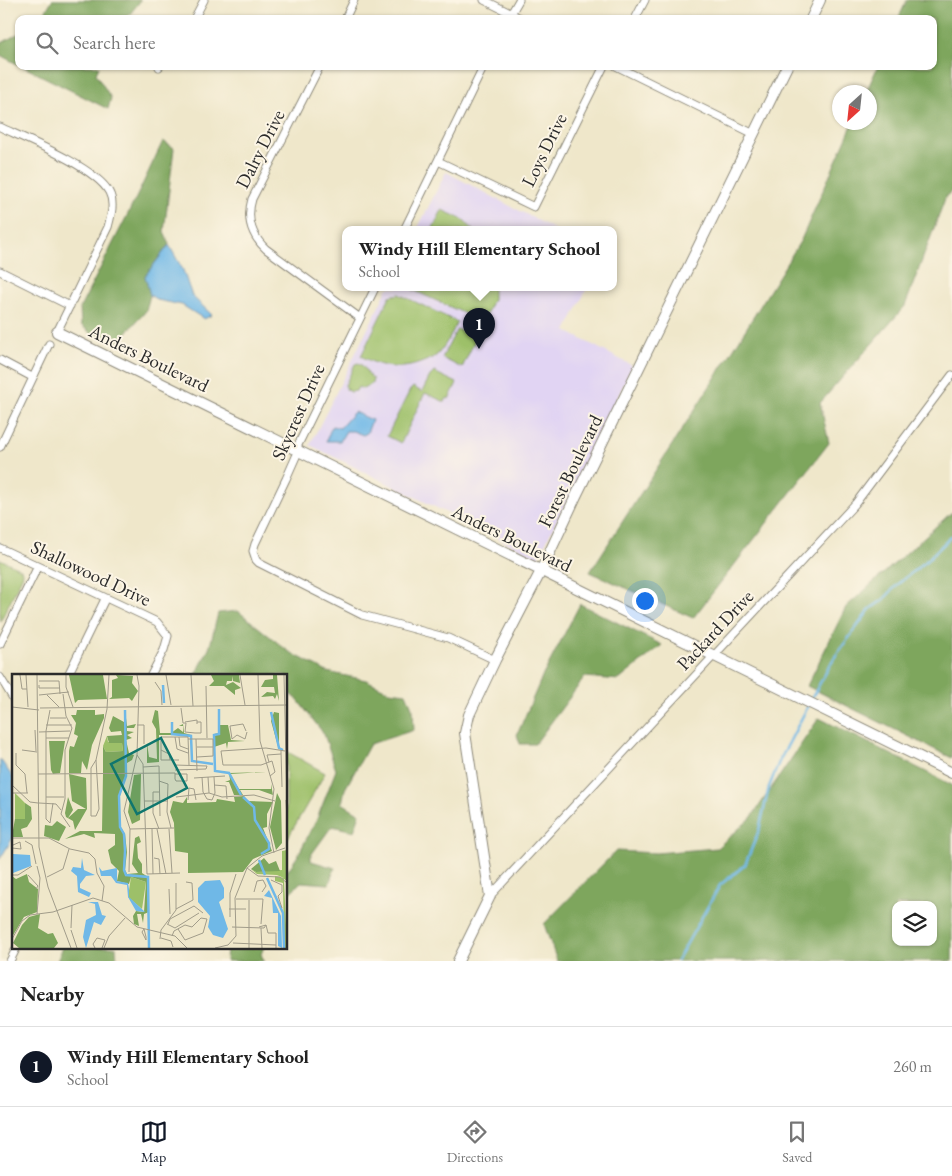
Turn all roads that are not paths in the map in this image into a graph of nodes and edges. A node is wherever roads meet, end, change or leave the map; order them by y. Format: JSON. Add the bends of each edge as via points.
{"nodes":[{"id":1,"x":204,"y":0,"type":"edge"},
{"id":2,"x":354,"y":0,"type":"edge"},
{"id":3,"x":484,"y":0,"type":"edge"},
{"id":4,"x":519,"y":0,"type":"edge"},
{"id":5,"x":645,"y":0,"type":"edge"},
{"id":6,"x":820,"y":0,"type":"edge"},
{"id":7,"x":196,"y":15,"type":"edge"},
{"id":8,"x":347,"y":15,"type":"edge"},
{"id":9,"x":508,"y":15,"type":"edge"},
{"id":10,"x":511,"y":15,"type":"edge"},
{"id":11,"x":637,"y":15,"type":"edge"},
{"id":12,"x":813,"y":15,"type":"edge"},
{"id":13,"x":318,"y":70,"type":"edge"},
{"id":14,"x":482,"y":70,"type":"edge"},
{"id":15,"x":602,"y":70,"type":"edge"},
{"id":16,"x":624,"y":70,"type":"edge"},
{"id":17,"x":785,"y":70,"type":"edge"},
{"id":18,"x":0,"y":127,"type":"edge"},
{"id":19,"x":754,"y":134,"type":"junction"},
{"id":20,"x":438,"y":161,"type":"junction"},
{"id":21,"x":406,"y":226,"type":"edge"},
{"id":22,"x":0,"y":271,"type":"edge"},
{"id":23,"x":374,"y":291,"type":"edge"},
{"id":24,"x":70,"y":306,"type":"junction"},
{"id":25,"x":360,"y":318,"type":"junction"},
{"id":26,"x":57,"y":332,"type":"joint"},
{"id":27,"x":49,"y":344,"type":"dead end"},
{"id":28,"x":0,"y":360,"type":"edge"},
{"id":29,"x":952,"y":376,"type":"edge"},
{"id":30,"x":32,"y":377,"type":"junction"},
{"id":31,"x":1,"y":444,"type":"edge"},
{"id":32,"x":298,"y":452,"type":"junction"},
{"id":33,"x":0,"y":548,"type":"edge"},
{"id":34,"x":38,"y":566,"type":"junction"},
{"id":35,"x":541,"y":571,"type":"junction"},
{"id":36,"x":105,"y":598,"type":"junction"},
{"id":37,"x":1,"y":642,"type":"edge"},
{"id":38,"x":713,"y":656,"type":"junction"},
{"id":39,"x":495,"y":660,"type":"junction"},
{"id":40,"x":68,"y":674,"type":"edge"},
{"id":41,"x":151,"y":674,"type":"edge"},
{"id":42,"x":0,"y":677,"type":"edge"},
{"id":43,"x":12,"y":697,"type":"edge"},
{"id":44,"x":952,"y":773,"type":"edge"},
{"id":45,"x":490,"y":896,"type":"junction"},
{"id":46,"x":16,"y":948,"type":"edge"},
{"id":47,"x":10,"y":961,"type":"edge"},
{"id":48,"x":458,"y":961,"type":"edge"}],
"edges":[{"from":1,"to":7,"type":"street"},
{"from":2,"to":8,"type":"street"},
{"from":3,"to":9,"type":"street"},
{"from":4,"to":10,"type":"street"},
{"from":5,"to":11,"type":"street"},
{"from":6,"to":12,"type":"street"},
{"from":13,"to":25,"type":"street","name":"Dalry Drive","via":[[252,199],[250,224],[257,241],[266,250]]},
{"from":14,"to":20,"type":"street"},
{"from":15,"to":20,"type":"street","name":"Loys Drive","via":[[534,207]]},
{"from":16,"to":19,"type":"street"},
{"from":17,"to":19,"type":"street","name":"Forest Boulevard"},
{"from":18,"to":24,"type":"street","via":[[88,170],[109,192],[112,209],[108,227]]},
{"from":19,"to":35,"type":"street","name":"Forest Boulevard"},
{"from":20,"to":21,"type":"street"},
{"from":22,"to":24,"type":"street"},
{"from":23,"to":25,"type":"street","name":"Skycrest Drive"},
{"from":24,"to":26,"type":"street"},
{"from":25,"to":32,"type":"street","name":"Skycrest Drive","via":[[305,429]]},
{"from":26,"to":32,"type":"street","name":"Anders Boulevard"},
{"from":27,"to":30,"type":"street"},
{"from":28,"to":30,"type":"street"},
{"from":29,"to":38,"type":"street","name":"Packard Drive","via":[[855,504]]},
{"from":30,"to":31,"type":"street"},
{"from":32,"to":35,"type":"street","name":"Anders Boulevard"},
{"from":32,"to":39,"type":"street","name":"Skycrest Drive","via":[[260,532],[253,551],[256,560],[362,615],[448,638]]},
{"from":33,"to":34,"type":"street","name":"Shallowood Drive"},
{"from":34,"to":36,"type":"street","name":"Shallowood Drive"},
{"from":34,"to":37,"type":"street"},
{"from":35,"to":38,"type":"street","name":"Anders Boulevard"},
{"from":35,"to":39,"type":"street","name":"Forest Boulevard"},
{"from":36,"to":40,"type":"street"},
{"from":36,"to":41,"type":"street","name":"Shallowood Drive","via":[[156,622],[166,631],[167,642]]},
{"from":38,"to":44,"type":"street","name":"Anders Boulevard"},
{"from":38,"to":45,"type":"street","name":"Packard Drive"},
{"from":39,"to":45,"type":"street","name":"Forest Boulevard","via":[[469,715],[465,733]]},
{"from":42,"to":43,"type":"street"},
{"from":45,"to":48,"type":"street"},
{"from":46,"to":47,"type":"street"}]}
